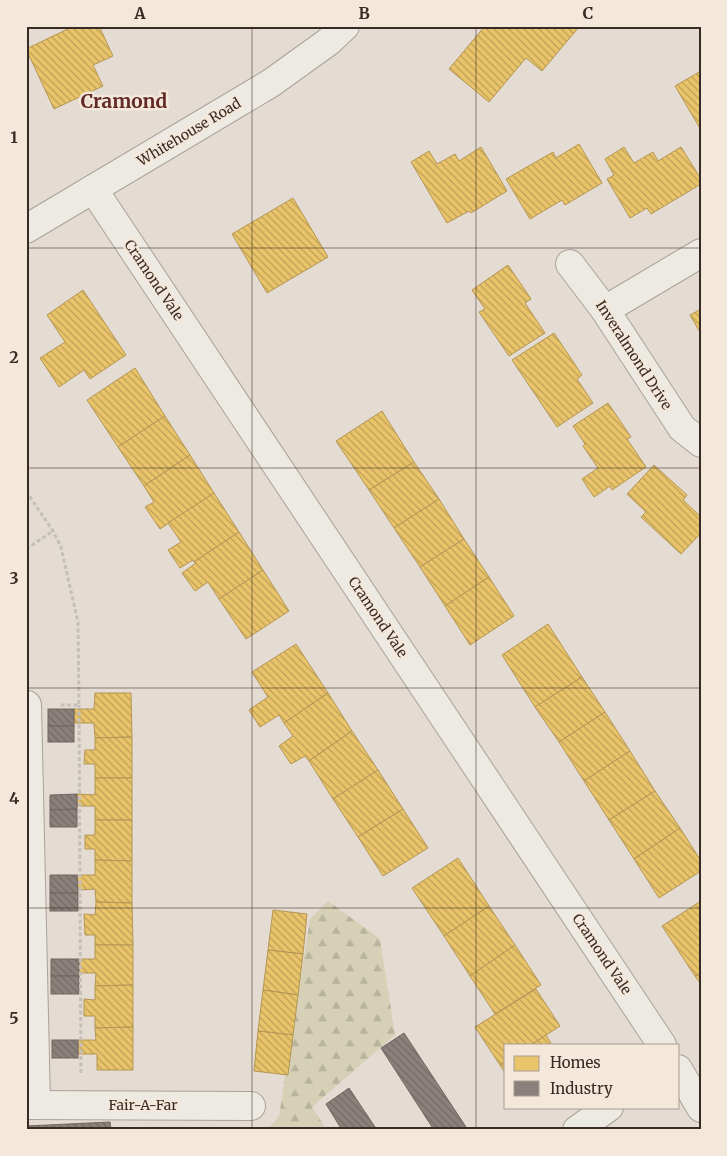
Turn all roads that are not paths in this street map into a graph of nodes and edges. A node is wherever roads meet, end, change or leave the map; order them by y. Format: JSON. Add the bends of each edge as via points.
{"nodes":[{"id":1,"x":345,"y":26,"type":"edge"},
{"id":2,"x":93,"y":189,"type":"junction"},
{"id":3,"x":26,"y":229,"type":"edge"},
{"id":4,"x":701,"y":253,"type":"edge"},
{"id":5,"x":570,"y":264,"type":"dead end"},
{"id":6,"x":605,"y":310,"type":"junction"},
{"id":7,"x":701,"y":443,"type":"edge"},
{"id":8,"x":28,"y":705,"type":"edge"},
{"id":9,"x":661,"y":1044,"type":"edge"},
{"id":10,"x":680,"y":1073,"type":"edge"},
{"id":11,"x":31,"y":1105,"type":"edge"},
{"id":12,"x":251,"y":1106,"type":"dead end"},
{"id":13,"x":608,"y":1108,"type":"edge"},
{"id":14,"x":701,"y":1108,"type":"edge"},
{"id":15,"x":577,"y":1130,"type":"edge"}],
"edges":[{"from":1,"to":2,"type":"street","name":"Whitehouse Road","via":[[271,83]]},
{"from":2,"to":3,"type":"street","name":"Whitehouse Road"},
{"from":2,"to":9,"type":"street","name":"Cramond Vale"},
{"from":4,"to":6,"type":"street"},
{"from":5,"to":6,"type":"street","name":"Inveralmond Drive"},
{"from":6,"to":7,"type":"street","name":"Inveralmond Drive","via":[[682,428]]},
{"from":8,"to":11,"type":"street","name":"Fair-A-Far"},
{"from":10,"to":14,"type":"street"},
{"from":11,"to":12,"type":"street","name":"Fair-A-Far"},
{"from":13,"to":15,"type":"street"}]}
